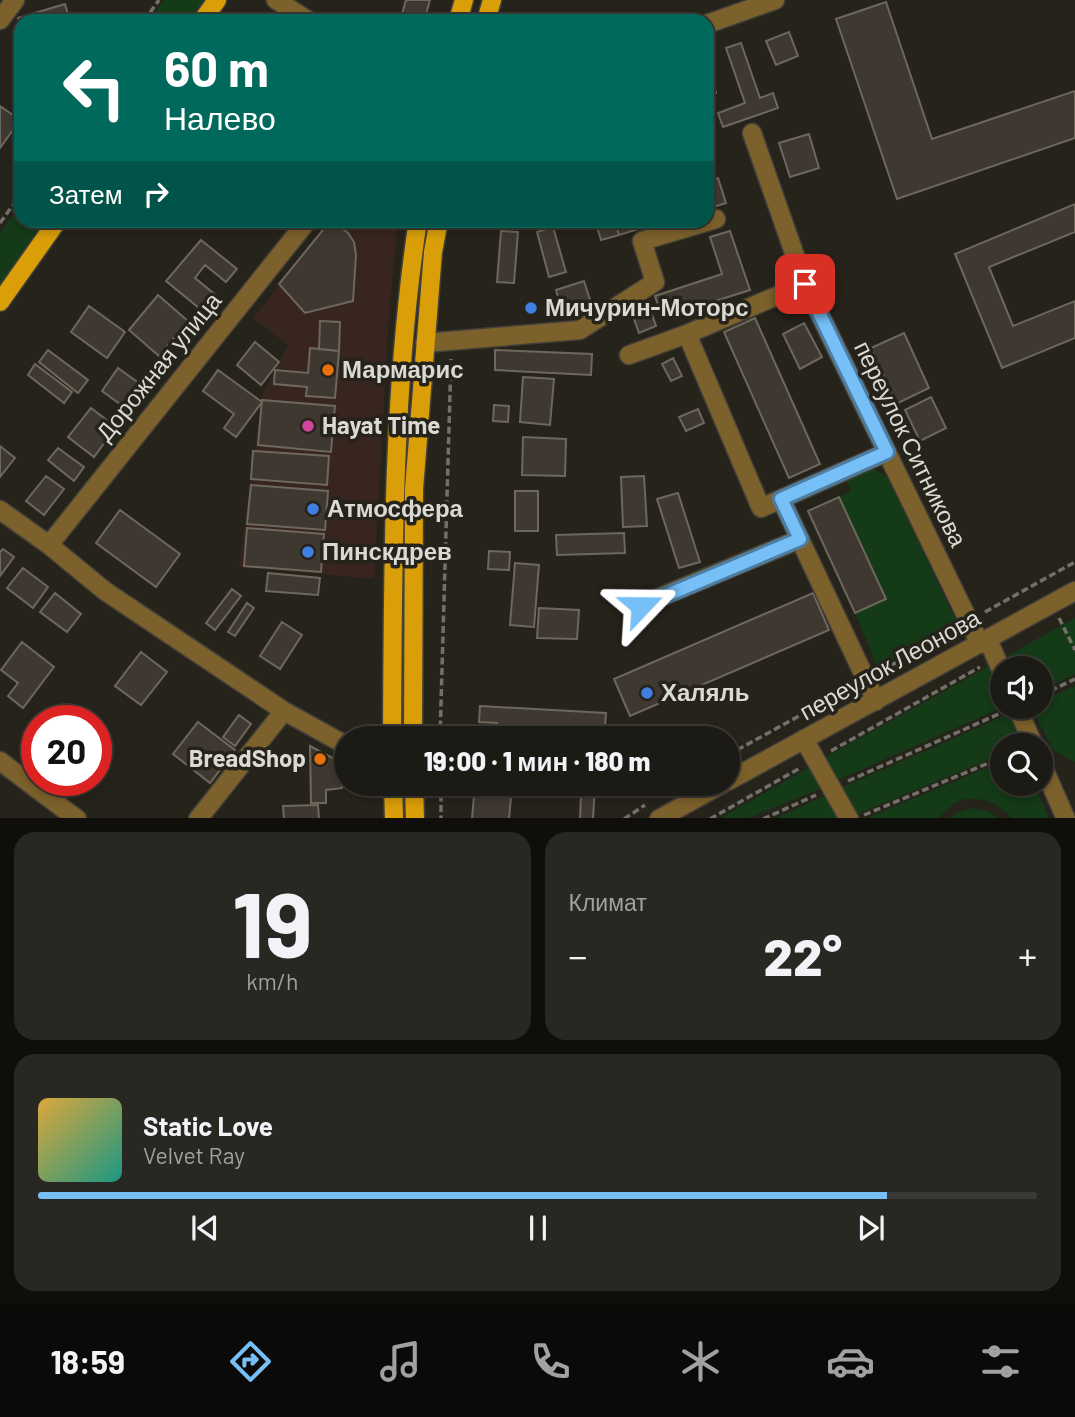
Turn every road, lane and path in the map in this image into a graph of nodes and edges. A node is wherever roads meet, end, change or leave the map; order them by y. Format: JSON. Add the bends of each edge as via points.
{"nodes":[{"id":1,"x":15,"y":0,"type":"edge"},
{"id":2,"x":276,"y":0,"type":"edge"},
{"id":3,"x":775,"y":0,"type":"edge"},
{"id":4,"x":298,"y":14,"type":"edge"},
{"id":5,"x":0,"y":20,"type":"edge"},
{"id":6,"x":714,"y":22,"type":"edge"},
{"id":7,"x":752,"y":133,"type":"dead end"},
{"id":8,"x":14,"y":204,"type":"edge"},
{"id":9,"x":0,"y":223,"type":"edge"},
{"id":10,"x":52,"y":228,"type":"edge"},
{"id":11,"x":302,"y":228,"type":"edge"},
{"id":12,"x":417,"y":228,"type":"edge"},
{"id":13,"x":438,"y":228,"type":"edge"},
{"id":14,"x":686,"y":228,"type":"edge"},
{"id":15,"x":805,"y":284,"type":"junction"},
{"id":16,"x":0,"y":302,"type":"edge"},
{"id":17,"x":687,"y":334,"type":"junction"},
{"id":18,"x":452,"y":341,"type":"junction"},
{"id":19,"x":425,"y":343,"type":"junction"},
{"id":20,"x":629,"y":355,"type":"dead end"},
{"id":21,"x":887,"y":452,"type":"junction"},
{"id":22,"x":781,"y":499,"type":"junction"},
{"id":23,"x":0,"y":510,"type":"edge"},
{"id":24,"x":800,"y":539,"type":"junction"},
{"id":25,"x":49,"y":545,"type":"junction"},
{"id":26,"x":1075,"y":562,"type":"edge"},
{"id":27,"x":1075,"y":591,"type":"edge"},
{"id":28,"x":1051,"y":604,"type":"junction"},
{"id":29,"x":641,"y":606,"type":"dead end"},
{"id":30,"x":1068,"y":617,"type":"dead end"},
{"id":31,"x":969,"y":621,"type":"junction"},
{"id":32,"x":1060,"y":621,"type":"junction"},
{"id":33,"x":984,"y":642,"type":"junction"},
{"id":34,"x":1075,"y":650,"type":"edge"},
{"id":35,"x":993,"y":656,"type":"edge"},
{"id":36,"x":990,"y":671,"type":"edge"},
{"id":37,"x":866,"y":679,"type":"junction"},
{"id":38,"x":1075,"y":679,"type":"edge"},
{"id":39,"x":1053,"y":689,"type":"edge"},
{"id":40,"x":876,"y":701,"type":"junction"},
{"id":41,"x":284,"y":710,"type":"junction"},
{"id":42,"x":990,"y":718,"type":"edge"},
{"id":43,"x":392,"y":726,"type":"edge"},
{"id":44,"x":413,"y":726,"type":"edge"},
{"id":45,"x":440,"y":726,"type":"edge"},
{"id":46,"x":334,"y":739,"type":"edge"},
{"id":47,"x":804,"y":740,"type":"junction"},
{"id":48,"x":740,"y":748,"type":"edge"},
{"id":49,"x":816,"y":759,"type":"junction"},
{"id":50,"x":0,"y":761,"type":"edge"},
{"id":51,"x":990,"y":762,"type":"edge"},
{"id":52,"x":740,"y":775,"type":"edge"},
{"id":53,"x":832,"y":788,"type":"junction"},
{"id":54,"x":1053,"y":789,"type":"edge"},
{"id":55,"x":393,"y":796,"type":"edge"},
{"id":56,"x":414,"y":796,"type":"edge"},
{"id":57,"x":441,"y":796,"type":"edge"},
{"id":58,"x":700,"y":796,"type":"edge"},
{"id":59,"x":77,"y":818,"type":"edge"},
{"id":60,"x":198,"y":818,"type":"edge"},
{"id":61,"x":394,"y":818,"type":"edge"},
{"id":62,"x":415,"y":818,"type":"edge"},
{"id":63,"x":441,"y":818,"type":"edge"},
{"id":64,"x":659,"y":818,"type":"edge"},
{"id":65,"x":710,"y":818,"type":"edge"},
{"id":66,"x":763,"y":818,"type":"edge"},
{"id":67,"x":849,"y":818,"type":"edge"},
{"id":68,"x":855,"y":818,"type":"edge"},
{"id":69,"x":1066,"y":818,"type":"edge"}],
"edges":[{"from":1,"to":5,"type":"street"},
{"from":2,"to":4,"type":"street"},
{"from":3,"to":6,"type":"street"},
{"from":7,"to":15,"type":"street","name":"переулок Ситникова"},
{"from":8,"to":9,"type":"path"},
{"from":10,"to":16,"type":"main road"},
{"from":11,"to":25,"type":"street","name":"Дорожная улица"},
{"from":12,"to":43,"type":"main road","via":[[398,440]]},
{"from":13,"to":19,"type":"main road"},
{"from":14,"to":18,"type":"street","via":[[642,241],[654,282],[580,330]]},
{"from":15,"to":17,"type":"street"},
{"from":15,"to":21,"type":"street","name":"переулок Ситникова"},
{"from":17,"to":20,"type":"street"},
{"from":17,"to":22,"type":"street","via":[[761,508]]},
{"from":18,"to":19,"type":"street"},
{"from":18,"to":45,"type":"path"},
{"from":19,"to":44,"type":"main road","via":[[414,489]]},
{"from":21,"to":22,"type":"street"},
{"from":21,"to":31,"type":"street","name":"переулок Ситникова"},
{"from":22,"to":24,"type":"street"},
{"from":23,"to":25,"type":"street"},
{"from":24,"to":29,"type":"street"},
{"from":24,"to":37,"type":"street"},
{"from":25,"to":41,"type":"street","via":[[105,591]]},
{"from":26,"to":31,"type":"path"},
{"from":27,"to":28,"type":"street","name":"переулок Леонова"},
{"from":28,"to":32,"type":"path"},
{"from":28,"to":33,"type":"street","name":"переулок Леонова"},
{"from":30,"to":32,"type":"path"},
{"from":31,"to":33,"type":"street","name":"переулок Ситникова"},
{"from":31,"to":37,"type":"path"},
{"from":32,"to":34,"type":"path"},
{"from":33,"to":35,"type":"street","name":"переулок Ситникова"},
{"from":33,"to":40,"type":"street","name":"переулок Леонова"},
{"from":36,"to":49,"type":"path"},
{"from":37,"to":40,"type":"street"},
{"from":37,"to":48,"type":"path"},
{"from":38,"to":39,"type":"path"},
{"from":40,"to":47,"type":"street","name":"переулок Леонова"},
{"from":41,"to":46,"type":"street"},
{"from":41,"to":60,"type":"street"},
{"from":42,"to":53,"type":"path"},
{"from":47,"to":49,"type":"street"},
{"from":47,"to":52,"type":"street","name":"переулок Леонова"},
{"from":49,"to":53,"type":"street"},
{"from":49,"to":65,"type":"path"},
{"from":50,"to":59,"type":"street"},
{"from":51,"to":68,"type":"path"},
{"from":53,"to":66,"type":"path"},
{"from":53,"to":67,"type":"street"},
{"from":54,"to":69,"type":"street"},
{"from":55,"to":61,"type":"main road"},
{"from":56,"to":62,"type":"main road"},
{"from":57,"to":63,"type":"path"},
{"from":58,"to":64,"type":"street"}]}
